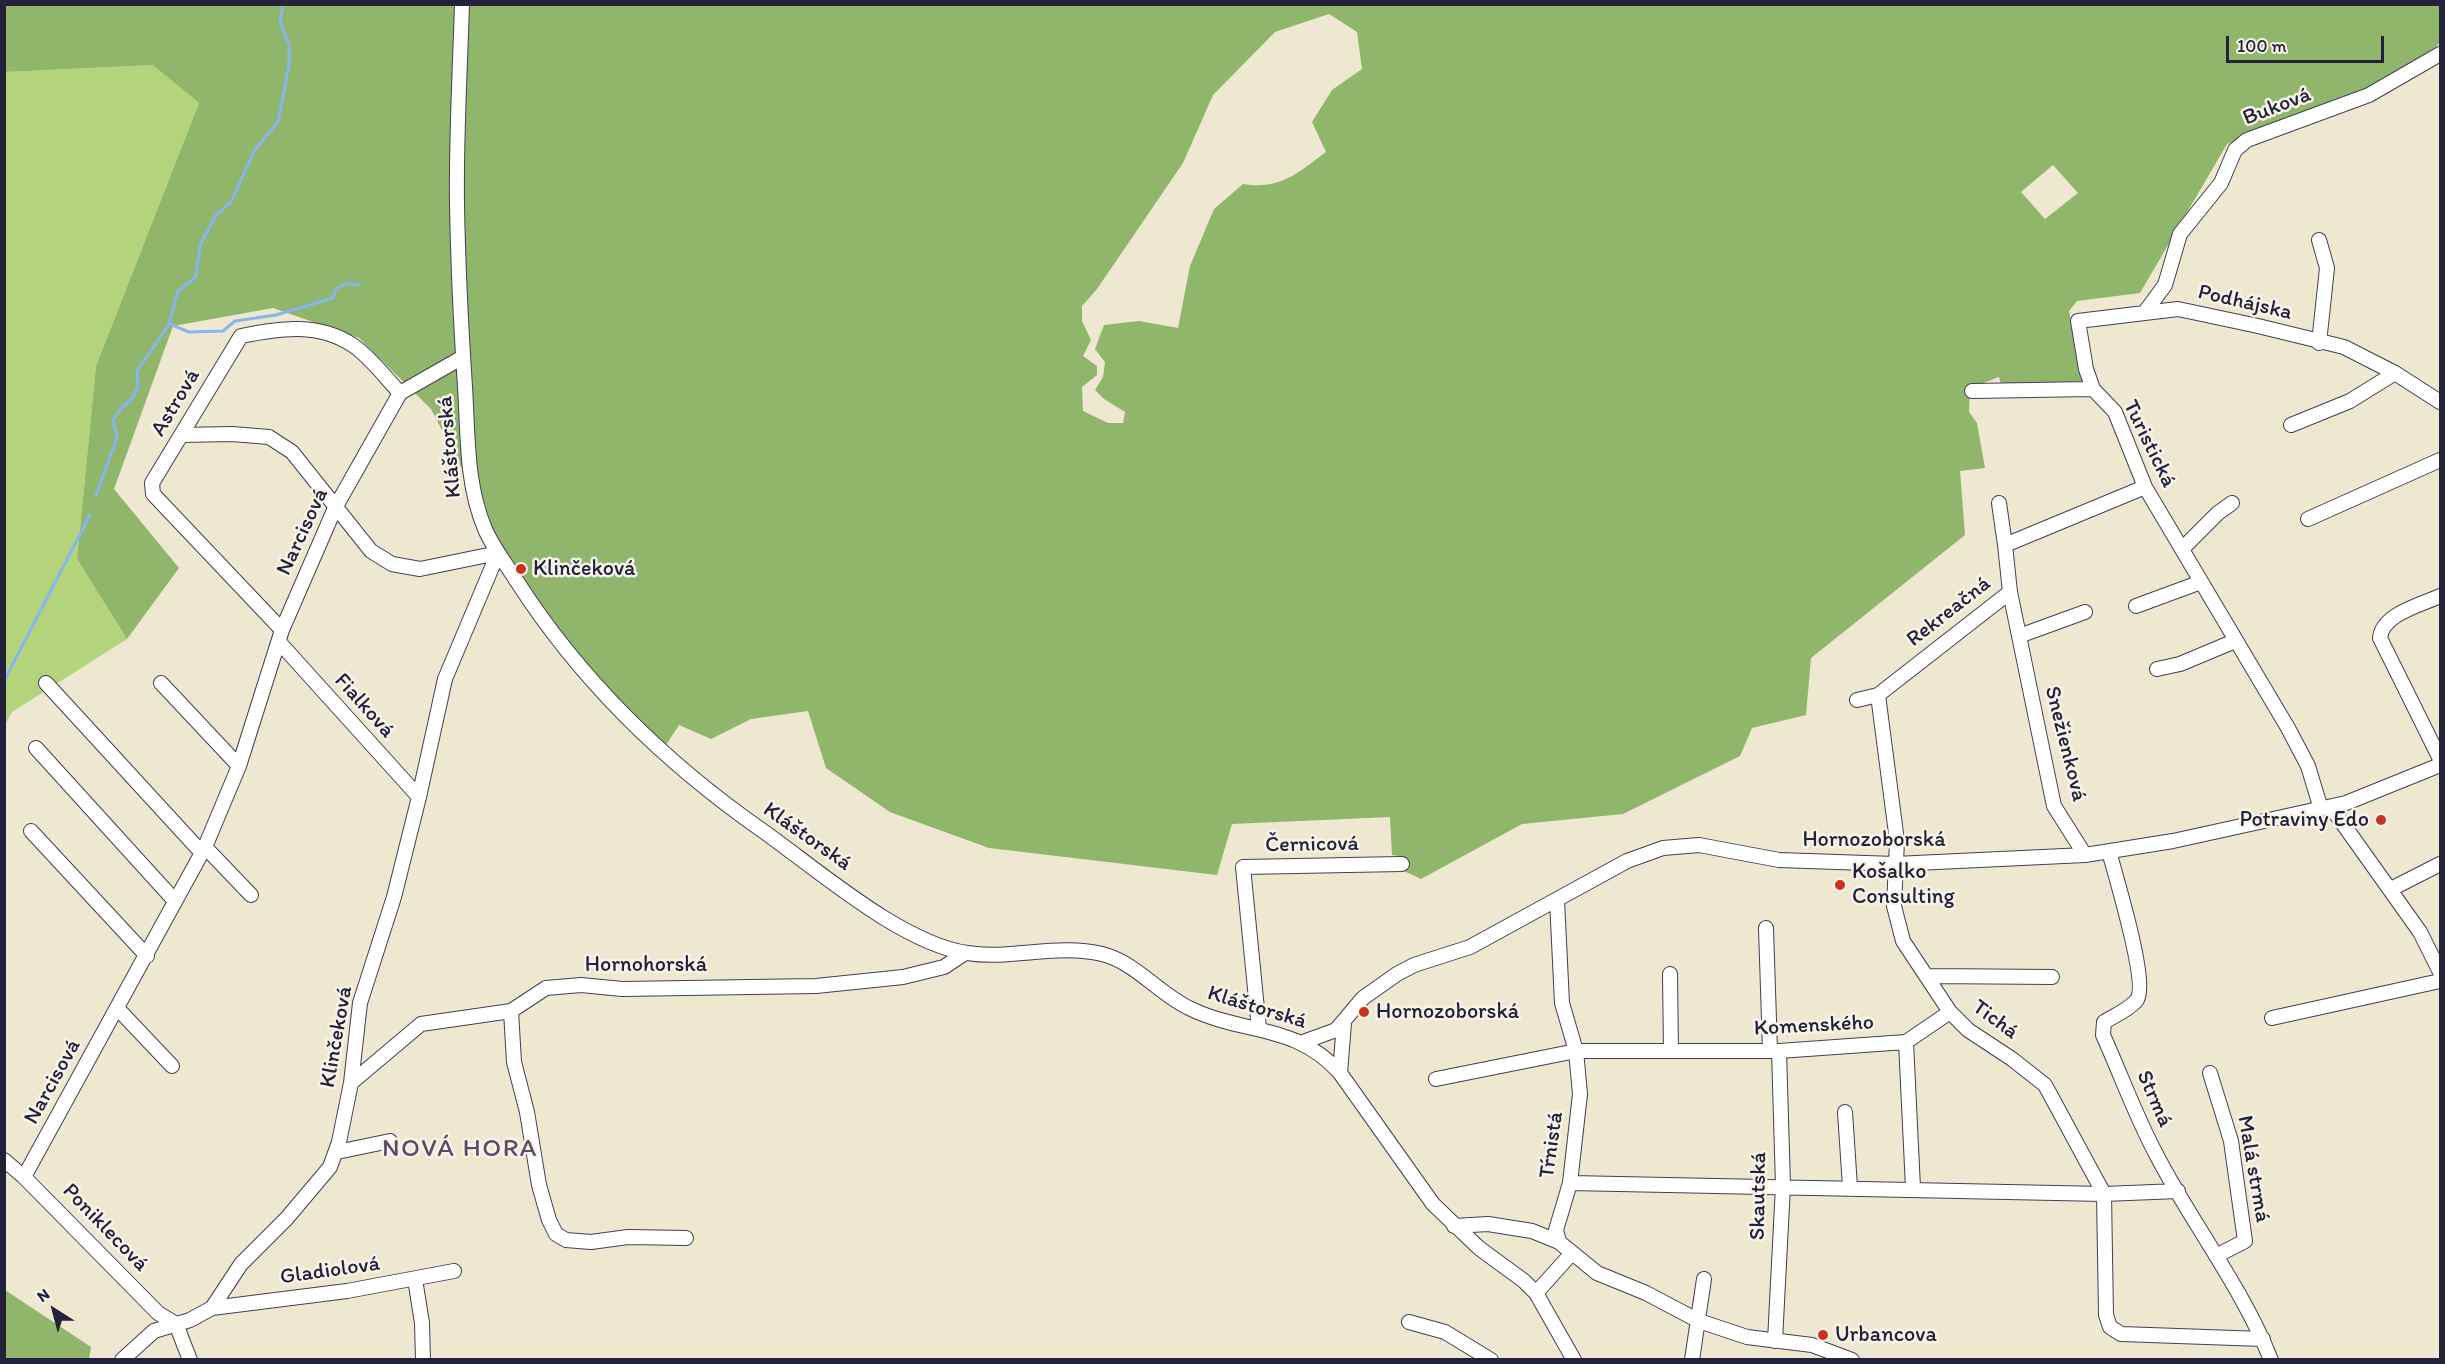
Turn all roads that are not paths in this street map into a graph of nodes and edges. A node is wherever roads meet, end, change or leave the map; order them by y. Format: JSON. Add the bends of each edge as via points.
{"nodes":[{"id":1,"x":462,"y":4,"type":"edge"},
{"id":2,"x":2440,"y":54,"type":"edge"},
{"id":3,"x":2319,"y":240,"type":"dead end"},
{"id":4,"x":2145,"y":312,"type":"junction"},
{"id":5,"x":2078,"y":321,"type":"joint"},
{"id":6,"x":2319,"y":343,"type":"junction"},
{"id":7,"x":463,"y":357,"type":"junction"},
{"id":8,"x":2395,"y":373,"type":"junction"},
{"id":9,"x":2093,"y":389,"type":"junction"},
{"id":10,"x":1972,"y":391,"type":"dead end"},
{"id":11,"x":400,"y":393,"type":"junction"},
{"id":12,"x":2440,"y":402,"type":"edge"},
{"id":13,"x":2290,"y":425,"type":"dead end"},
{"id":14,"x":181,"y":435,"type":"junction"},
{"id":15,"x":2440,"y":460,"type":"edge"},
{"id":16,"x":2145,"y":487,"type":"junction"},
{"id":17,"x":153,"y":494,"type":"joint"},
{"id":18,"x":1999,"y":503,"type":"dead end"},
{"id":19,"x":2232,"y":503,"type":"dead end"},
{"id":20,"x":335,"y":508,"type":"junction"},
{"id":21,"x":2308,"y":519,"type":"dead end"},
{"id":22,"x":2005,"y":545,"type":"junction"},
{"id":23,"x":2182,"y":549,"type":"junction"},
{"id":24,"x":498,"y":553,"type":"junction"},
{"id":25,"x":2201,"y":582,"type":"junction"},
{"id":26,"x":2010,"y":592,"type":"junction"},
{"id":27,"x":2440,"y":597,"type":"edge"},
{"id":28,"x":2136,"y":606,"type":"dead end"},
{"id":29,"x":2085,"y":612,"type":"dead end"},
{"id":30,"x":280,"y":636,"type":"junction"},
{"id":31,"x":2019,"y":636,"type":"junction"},
{"id":32,"x":2235,"y":641,"type":"junction"},
{"id":33,"x":2157,"y":669,"type":"dead end"},
{"id":34,"x":46,"y":683,"type":"dead end"},
{"id":35,"x":161,"y":683,"type":"dead end"},
{"id":36,"x":1878,"y":695,"type":"junction"},
{"id":37,"x":1857,"y":700,"type":"dead end"},
{"id":38,"x":36,"y":748,"type":"dead end"},
{"id":39,"x":2440,"y":759,"type":"edge"},
{"id":40,"x":2440,"y":765,"type":"edge"},
{"id":41,"x":239,"y":766,"type":"junction"},
{"id":42,"x":419,"y":797,"type":"junction"},
{"id":43,"x":2326,"y":808,"type":"junction"},
{"id":44,"x":31,"y":831,"type":"dead end"},
{"id":45,"x":204,"y":850,"type":"junction"},
{"id":46,"x":2109,"y":851,"type":"junction"},
{"id":47,"x":2085,"y":855,"type":"junction"},
{"id":48,"x":1401,"y":864,"type":"dead end"},
{"id":49,"x":1895,"y":864,"type":"junction"},
{"id":50,"x":2440,"y":864,"type":"edge"},
{"id":51,"x":2391,"y":889,"type":"junction"},
{"id":52,"x":251,"y":895,"type":"dead end"},
{"id":53,"x":1557,"y":900,"type":"junction"},
{"id":54,"x":175,"y":902,"type":"junction"},
{"id":55,"x":1766,"y":928,"type":"dead end"},
{"id":56,"x":965,"y":953,"type":"junction"},
{"id":57,"x":147,"y":956,"type":"junction"},
{"id":58,"x":2440,"y":972,"type":"edge"},
{"id":59,"x":1670,"y":974,"type":"dead end"},
{"id":60,"x":1929,"y":976,"type":"junction"},
{"id":61,"x":2052,"y":977,"type":"dead end"},
{"id":62,"x":2440,"y":981,"type":"edge"},
{"id":63,"x":118,"y":1009,"type":"junction"},
{"id":64,"x":511,"y":1011,"type":"junction"},
{"id":65,"x":1950,"y":1012,"type":"junction"},
{"id":66,"x":2272,"y":1018,"type":"dead end"},
{"id":67,"x":1344,"y":1023,"type":"junction"},
{"id":68,"x":1260,"y":1029,"type":"junction"},
{"id":69,"x":1303,"y":1042,"type":"junction"},
{"id":70,"x":1906,"y":1042,"type":"junction"},
{"id":71,"x":1576,"y":1051,"type":"junction"},
{"id":72,"x":1671,"y":1051,"type":"junction"},
{"id":73,"x":1774,"y":1051,"type":"junction"},
{"id":74,"x":172,"y":1066,"type":"dead end"},
{"id":75,"x":1340,"y":1073,"type":"junction"},
{"id":76,"x":2210,"y":1073,"type":"dead end"},
{"id":77,"x":1436,"y":1079,"type":"dead end"},
{"id":78,"x":351,"y":1083,"type":"junction"},
{"id":79,"x":1845,"y":1112,"type":"dead end"},
{"id":80,"x":390,"y":1141,"type":"dead end"},
{"id":81,"x":337,"y":1152,"type":"junction"},
{"id":82,"x":4,"y":1161,"type":"edge"},
{"id":83,"x":24,"y":1177,"type":"junction"},
{"id":84,"x":1570,"y":1183,"type":"junction"},
{"id":85,"x":1783,"y":1186,"type":"junction"},
{"id":86,"x":1850,"y":1187,"type":"junction"},
{"id":87,"x":1913,"y":1188,"type":"junction"},
{"id":88,"x":2178,"y":1191,"type":"junction"},
{"id":89,"x":2104,"y":1194,"type":"junction"},
{"id":90,"x":1454,"y":1226,"type":"junction"},
{"id":91,"x":686,"y":1238,"type":"dead end"},
{"id":92,"x":1559,"y":1242,"type":"junction"},
{"id":93,"x":1572,"y":1253,"type":"junction"},
{"id":94,"x":2216,"y":1256,"type":"junction"},
{"id":95,"x":454,"y":1271,"type":"dead end"},
{"id":96,"x":416,"y":1279,"type":"junction"},
{"id":97,"x":1704,"y":1279,"type":"dead end"},
{"id":98,"x":1536,"y":1293,"type":"junction"},
{"id":99,"x":212,"y":1308,"type":"junction"},
{"id":100,"x":1699,"y":1321,"type":"junction"},
{"id":101,"x":1408,"y":1322,"type":"dead end"},
{"id":102,"x":176,"y":1324,"type":"junction"},
{"id":103,"x":2263,"y":1339,"type":"junction"},
{"id":104,"x":1775,"y":1341,"type":"junction"},
{"id":105,"x":122,"y":1359,"type":"edge"},
{"id":106,"x":190,"y":1359,"type":"edge"},
{"id":107,"x":423,"y":1359,"type":"edge"},
{"id":108,"x":1491,"y":1359,"type":"edge"},
{"id":109,"x":1574,"y":1359,"type":"edge"},
{"id":110,"x":1692,"y":1359,"type":"edge"},
{"id":111,"x":1852,"y":1359,"type":"edge"},
{"id":112,"x":2271,"y":1359,"type":"edge"}],
"edges":[{"from":1,"to":7,"type":"street","name":"Kláštorská","via":[[457,202]]},
{"from":2,"to":4,"type":"street","name":"Buková","via":[[2369,95],[2247,140],[2235,150],[2221,183],[2180,234],[2165,285]]},
{"from":3,"to":6,"type":"street","via":[[2327,268]]},
{"from":4,"to":5,"type":"street","name":"Podhájska"},
{"from":4,"to":6,"type":"street","name":"Podhájska","via":[[2178,309]]},
{"from":5,"to":9,"type":"street","name":"Turistická"},
{"from":6,"to":8,"type":"street","name":"Podhájska","via":[[2344,348]]},
{"from":7,"to":11,"type":"street"},
{"from":7,"to":24,"type":"street","name":"Kláštorská","via":[[475,502]]},
{"from":8,"to":12,"type":"street","name":"Podhájska"},
{"from":8,"to":13,"type":"street","via":[[2350,401]]},
{"from":9,"to":10,"type":"street"},
{"from":9,"to":16,"type":"street","name":"Turistická","via":[[2115,412]]},
{"from":11,"to":14,"type":"street","name":"Astrová","via":[[355,347],[330,334],[302,328],[241,336]]},
{"from":11,"to":20,"type":"street","name":"Narcisová"},
{"from":14,"to":17,"type":"street","name":"Astrová","via":[[152,483]]},
{"from":14,"to":20,"type":"street","via":[[268,437],[292,452]]},
{"from":15,"to":21,"type":"street"},
{"from":16,"to":22,"type":"street"},
{"from":16,"to":23,"type":"street","name":"Turistická"},
{"from":17,"to":30,"type":"street","name":"Fialková"},
{"from":18,"to":22,"type":"street","name":"Rekreačná"},
{"from":19,"to":23,"type":"street"},
{"from":20,"to":24,"type":"street","via":[[371,551],[392,564],[420,569]]},
{"from":20,"to":30,"type":"street","name":"Narcisová"},
{"from":22,"to":26,"type":"street","name":"Rekreačná"},
{"from":23,"to":25,"type":"street","name":"Turistická"},
{"from":24,"to":42,"type":"street","name":"Klinčeková","via":[[445,679]]},
{"from":24,"to":56,"type":"street","name":"Kláštorská","via":[[579,668],[637,729],[731,809],[883,917],[927,941]]},
{"from":25,"to":28,"type":"street"},
{"from":25,"to":32,"type":"street","name":"Turistická"},
{"from":26,"to":31,"type":"street","name":"Snežienková"},
{"from":26,"to":36,"type":"street","name":"Rekreačná"},
{"from":27,"to":39,"type":"street","via":[[2388,621],[2381,628],[2380,638]]},
{"from":29,"to":31,"type":"street"},
{"from":30,"to":41,"type":"street","name":"Narcisová"},
{"from":30,"to":42,"type":"street","name":"Fialková"},
{"from":31,"to":47,"type":"street","name":"Snežienková","via":[[2055,806]]},
{"from":32,"to":33,"type":"street","via":[[2180,664]]},
{"from":32,"to":43,"type":"street","name":"Turistická","via":[[2308,766]]},
{"from":34,"to":45,"type":"street"},
{"from":35,"to":41,"type":"street"},
{"from":36,"to":37,"type":"street","name":"Rekreačná"},
{"from":36,"to":49,"type":"street","via":[[1897,841]]},
{"from":38,"to":54,"type":"street"},
{"from":40,"to":43,"type":"street","name":"Hornozoborská","via":[[2362,799]]},
{"from":41,"to":45,"type":"street","name":"Narcisová"},
{"from":42,"to":78,"type":"street","name":"Klinčeková","via":[[394,897],[360,1003]]},
{"from":43,"to":46,"type":"street","name":"Hornozoborská"},
{"from":43,"to":51,"type":"street","name":"Turistická"},
{"from":44,"to":57,"type":"street"},
{"from":45,"to":52,"type":"street"},
{"from":45,"to":54,"type":"street","name":"Narcisová"},
{"from":46,"to":47,"type":"street","name":"Hornozoborská"},
{"from":46,"to":88,"type":"street","name":"Strmá","via":[[2139,965],[2140,992],[2137,1000],[2104,1022],[2103,1035],[2157,1156]]},
{"from":47,"to":49,"type":"street","name":"Hornozoborská"},
{"from":48,"to":68,"type":"street","name":"Černicová","via":[[1243,867]]},
{"from":49,"to":53,"type":"street","name":"Hornozoborská","via":[[1779,860],[1699,845],[1663,848],[1627,861]]},
{"from":49,"to":60,"type":"street","name":"Tichá","via":[[1894,906],[1904,941]]},
{"from":50,"to":51,"type":"street"},
{"from":51,"to":58,"type":"street","name":"Turistická","via":[[2420,932]]},
{"from":53,"to":67,"type":"street","name":"Hornozoborská","via":[[1470,947],[1397,974],[1363,998]]},
{"from":53,"to":71,"type":"street","name":"Tŕnistá","via":[[1562,1003]]},
{"from":54,"to":57,"type":"street","name":"Narcisová"},
{"from":55,"to":73,"type":"street","name":"Skautská"},
{"from":56,"to":64,"type":"street","name":"Hornohorská","via":[[944,967],[903,977],[816,986],[546,988]]},
{"from":56,"to":68,"type":"street","name":"Kláštorská","via":[[1077,950],[1103,954],[1128,966],[1191,1009]]},
{"from":57,"to":63,"type":"street","name":"Narcisová"},
{"from":59,"to":72,"type":"street"},
{"from":60,"to":61,"type":"street"},
{"from":60,"to":65,"type":"street","name":"Tichá"},
{"from":62,"to":66,"type":"street"},
{"from":63,"to":74,"type":"street"},
{"from":63,"to":83,"type":"street","name":"Narcisová"},
{"from":64,"to":78,"type":"street","name":"Hornohorská","via":[[421,1024]]},
{"from":64,"to":91,"type":"street","via":[[514,1062],[539,1185],[556,1234],[566,1240],[591,1242],[628,1237]]},
{"from":65,"to":70,"type":"street","name":"Komenského"},
{"from":65,"to":89,"type":"street","name":"Tichá","via":[[1968,1030],[2045,1085]]},
{"from":67,"to":69,"type":"street","name":"Hornozoborská","via":[[1326,1036]]},
{"from":67,"to":75,"type":"street"},
{"from":68,"to":69,"type":"street","name":"Kláštorská"},
{"from":69,"to":75,"type":"street","name":"Kláštorská","via":[[1323,1054]]},
{"from":70,"to":73,"type":"street","name":"Komenského"},
{"from":70,"to":87,"type":"street"},
{"from":71,"to":72,"type":"street","name":"Komenského"},
{"from":71,"to":77,"type":"street"},
{"from":71,"to":84,"type":"street","name":"Tŕnistá","via":[[1580,1094]]},
{"from":72,"to":73,"type":"street","name":"Komenského"},
{"from":73,"to":85,"type":"street","name":"Skautská"},
{"from":75,"to":90,"type":"street","name":"Kláštorská","via":[[1424,1192]]},
{"from":76,"to":94,"type":"street","name":"Malá strmá","via":[[2231,1141],[2245,1241]]},
{"from":78,"to":81,"type":"street","name":"Klinčeková"},
{"from":79,"to":86,"type":"street"},
{"from":80,"to":81,"type":"street"},
{"from":81,"to":99,"type":"street","name":"Klinčeková","via":[[330,1167],[287,1218],[241,1264]]},
{"from":82,"to":83,"type":"street","name":"Poniklecová"},
{"from":83,"to":102,"type":"street","name":"Poniklecová","via":[[158,1313]]},
{"from":84,"to":85,"type":"street"},
{"from":84,"to":92,"type":"street","name":"Tŕnistá","via":[[1556,1230]]},
{"from":85,"to":86,"type":"street"},
{"from":85,"to":104,"type":"street","name":"Skautská"},
{"from":86,"to":87,"type":"street"},
{"from":87,"to":89,"type":"street"},
{"from":88,"to":89,"type":"street"},
{"from":88,"to":94,"type":"street","name":"Strmá"},
{"from":89,"to":103,"type":"street","via":[[2106,1315],[2110,1327],[2121,1334]]},
{"from":90,"to":92,"type":"street","via":[[1488,1224],[1532,1232]]},
{"from":90,"to":98,"type":"street","name":"Kláštorská"},
{"from":92,"to":93,"type":"street"},
{"from":93,"to":98,"type":"street"},
{"from":93,"to":100,"type":"street","via":[[1597,1273]]},
{"from":94,"to":103,"type":"street","name":"Strmá"},
{"from":95,"to":96,"type":"street","name":"Gladiolová"},
{"from":96,"to":99,"type":"street","name":"Gladiolová"},
{"from":96,"to":107,"type":"street"},
{"from":97,"to":100,"type":"street"},
{"from":98,"to":109,"type":"street","name":"Kláštorská"},
{"from":99,"to":102,"type":"street"},
{"from":100,"to":104,"type":"street","via":[[1747,1337]]},
{"from":100,"to":110,"type":"street"},
{"from":101,"to":108,"type":"street","via":[[1444,1332]]},
{"from":102,"to":105,"type":"street","via":[[154,1331]]},
{"from":102,"to":106,"type":"street"},
{"from":103,"to":112,"type":"street","name":"Strmá"},
{"from":104,"to":111,"type":"street","via":[[1812,1346]]}]}
